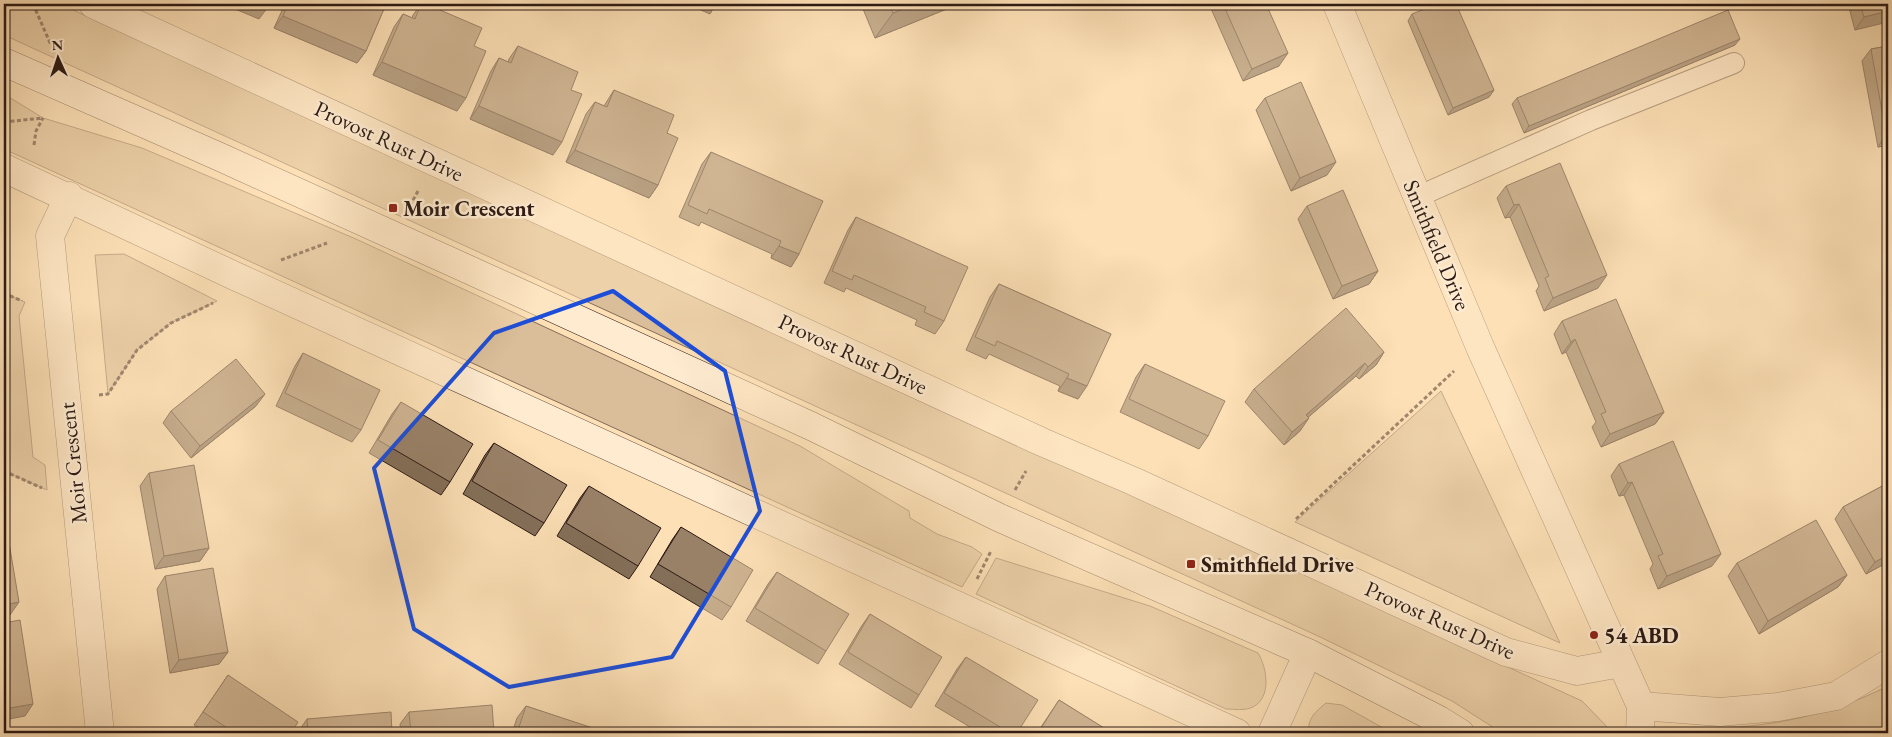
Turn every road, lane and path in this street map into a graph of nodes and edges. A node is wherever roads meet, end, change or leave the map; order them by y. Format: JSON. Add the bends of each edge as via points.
{"nodes":[{"id":1,"x":93,"y":4,"type":"edge"},
{"id":2,"x":1337,"y":4,"type":"edge"},
{"id":3,"x":4,"y":62,"type":"edge"},
{"id":4,"x":1734,"y":63,"type":"dead end"},
{"id":5,"x":4,"y":168,"type":"edge"},
{"id":6,"x":68,"y":196,"type":"junction"},
{"id":7,"x":1417,"y":197,"type":"junction"},
{"id":8,"x":1480,"y":346,"type":"junction"},
{"id":9,"x":1236,"y":528,"type":"junction"},
{"id":10,"x":1270,"y":543,"type":"junction"},
{"id":11,"x":1199,"y":606,"type":"junction"},
{"id":12,"x":1308,"y":653,"type":"junction"},
{"id":13,"x":1621,"y":663,"type":"junction"},
{"id":14,"x":1888,"y":664,"type":"edge"},
{"id":15,"x":1641,"y":706,"type":"junction"},
{"id":16,"x":100,"y":733,"type":"edge"},
{"id":17,"x":1237,"y":733,"type":"edge"},
{"id":18,"x":1272,"y":733,"type":"edge"},
{"id":19,"x":1460,"y":733,"type":"edge"},
{"id":20,"x":1640,"y":733,"type":"edge"}],
"edges":[{"from":1,"to":9,"type":"street","name":"Provost Rust Drive","via":[[1042,442]]},
{"from":2,"to":7,"type":"street","name":"Smithfield Drive"},
{"from":3,"to":11,"type":"street","via":[[500,284],[811,426],[1000,518]]},
{"from":4,"to":7,"type":"lane","via":[[1591,120]]},
{"from":5,"to":6,"type":"street"},
{"from":6,"to":16,"type":"street","name":"Moir Crescent","via":[[50,236]]},
{"from":6,"to":17,"type":"street","via":[[237,277]]},
{"from":7,"to":8,"type":"street","name":"Smithfield Drive"},
{"from":8,"to":10,"type":"path"},
{"from":8,"to":13,"type":"street","name":"Smithfield Drive"},
{"from":9,"to":10,"type":"street","name":"Provost Rust Drive"},
{"from":9,"to":11,"type":"path"},
{"from":10,"to":13,"type":"street","name":"Provost Rust Drive","via":[[1506,652],[1577,671]]},
{"from":11,"to":12,"type":"street"},
{"from":12,"to":18,"type":"street"},
{"from":12,"to":19,"type":"street"},
{"from":13,"to":15,"type":"street","name":"Smithfield Drive"},
{"from":14,"to":15,"type":"street","via":[[1836,696],[1778,708],[1720,712]]},
{"from":15,"to":20,"type":"street","name":"Smithfield Drive"}]}
